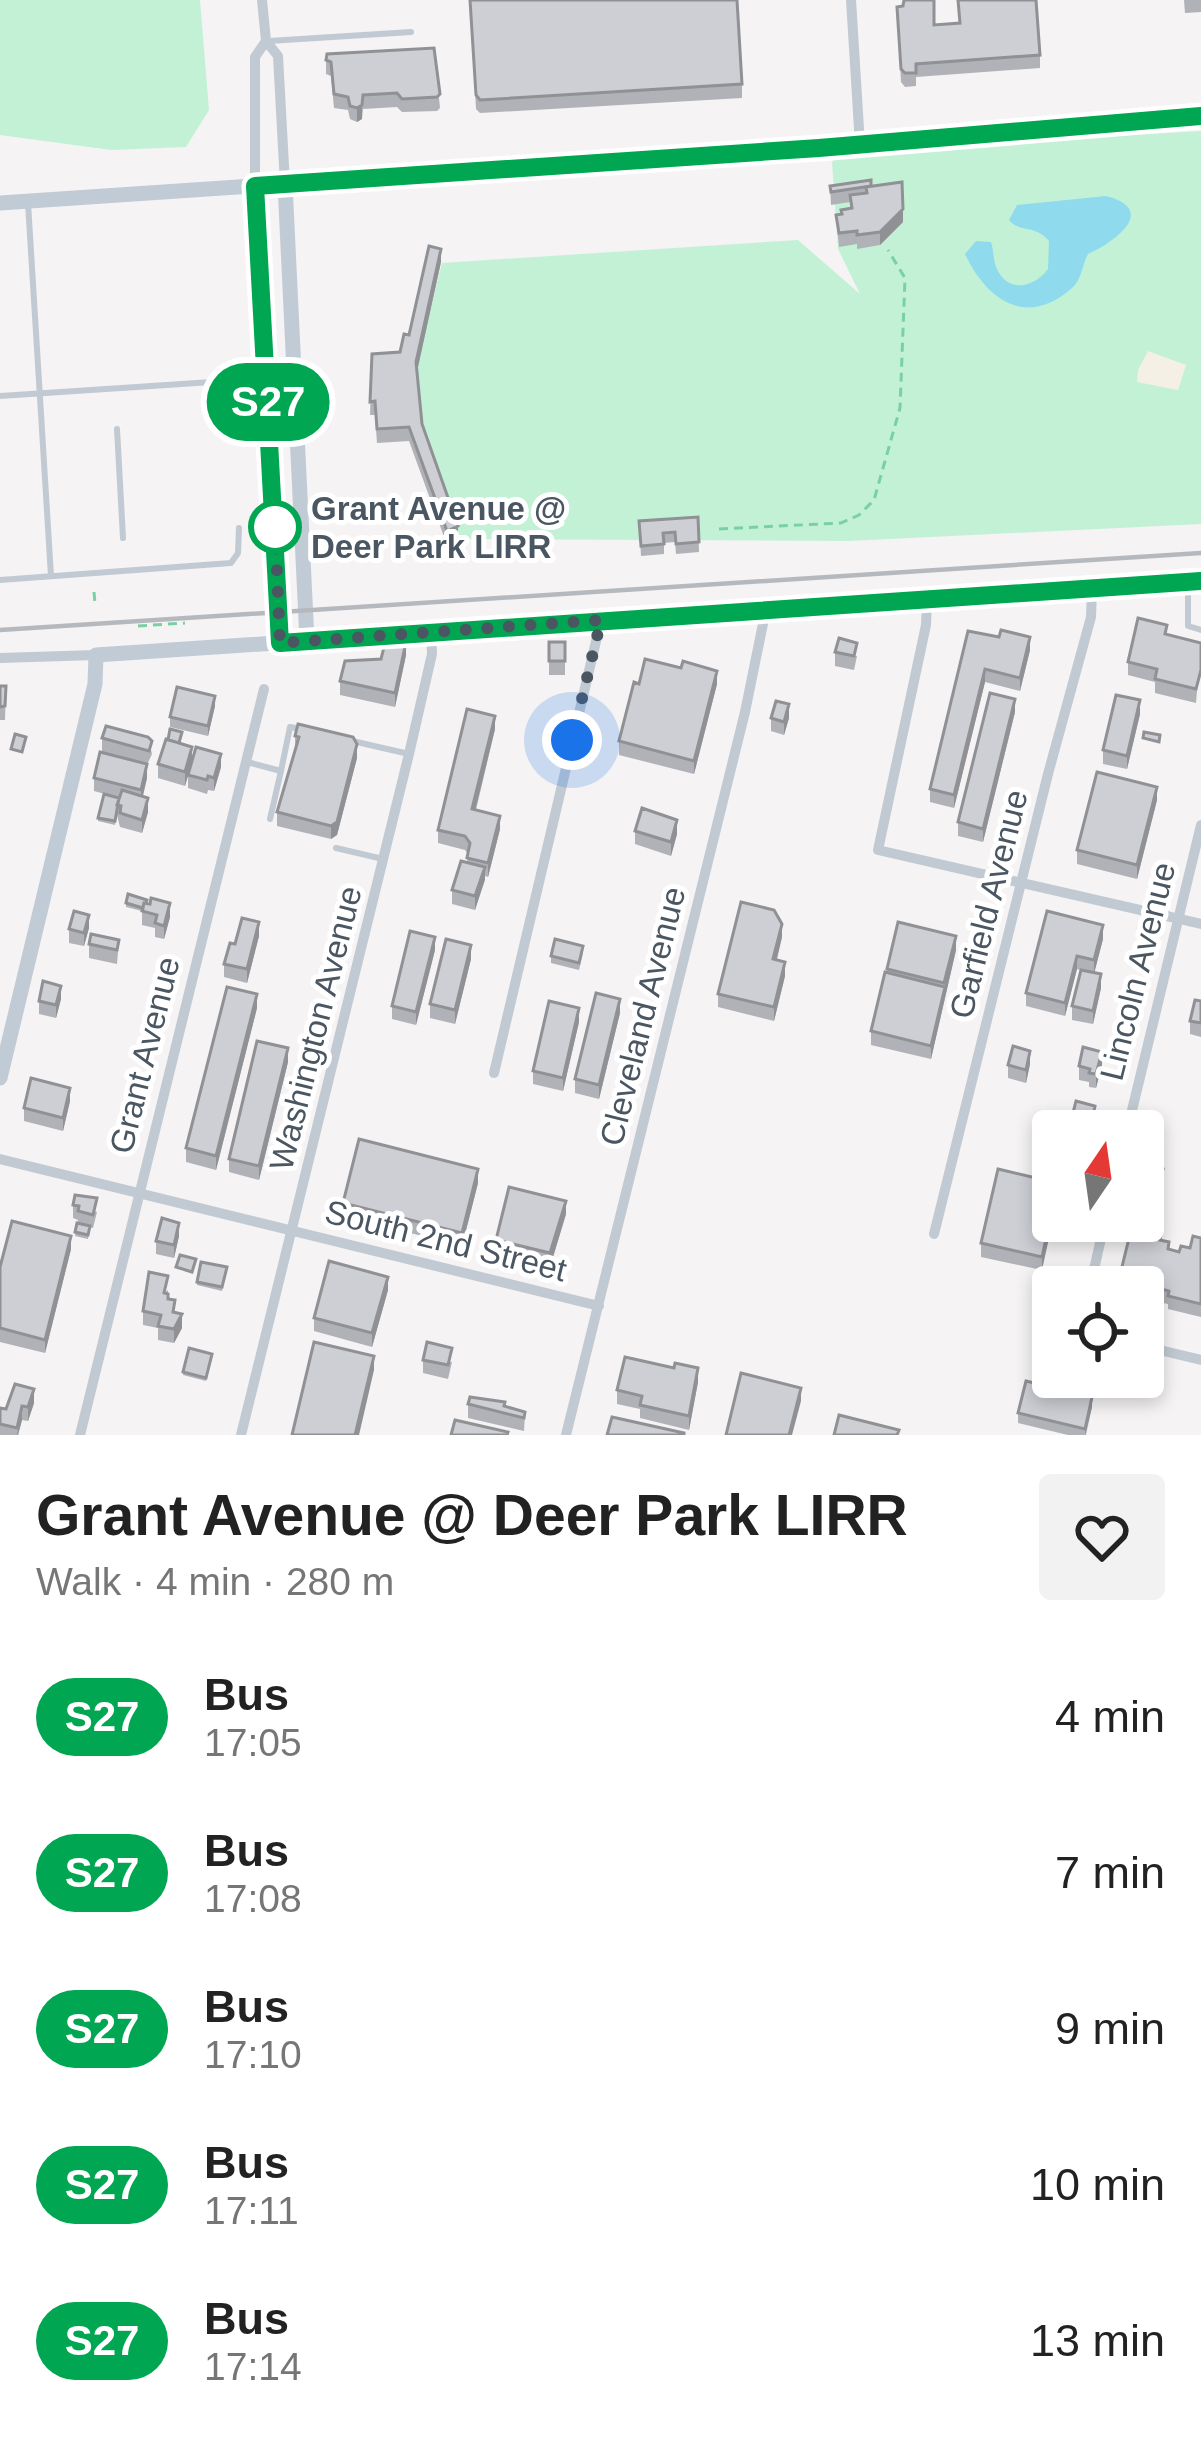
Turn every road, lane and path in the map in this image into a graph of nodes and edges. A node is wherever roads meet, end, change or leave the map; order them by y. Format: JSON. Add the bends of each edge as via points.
{"nodes":[{"id":1,"x":262,"y":0,"type":"edge"},
{"id":2,"x":851,"y":0,"type":"edge"},
{"id":3,"x":411,"y":32,"type":"dead end"},
{"id":4,"x":266,"y":40,"type":"junction"},
{"id":5,"x":1201,"y":116,"type":"edge"},
{"id":6,"x":860,"y":145,"type":"junction"},
{"id":7,"x":285,"y":184,"type":"junction"},
{"id":8,"x":255,"y":186,"type":"junction"},
{"id":9,"x":28,"y":201,"type":"junction"},
{"id":10,"x":0,"y":203,"type":"edge"},
{"id":11,"x":888,"y":250,"type":"dead end"},
{"id":12,"x":226,"y":381,"type":"dead end"},
{"id":13,"x":39,"y":393,"type":"junction"},
{"id":14,"x":0,"y":396,"type":"edge"},
{"id":15,"x":117,"y":429,"type":"dead end"},
{"id":16,"x":239,"y":528,"type":"dead end"},
{"id":17,"x":719,"y":530,"type":"dead end"},
{"id":18,"x":122,"y":538,"type":"dead end"},
{"id":19,"x":52,"y":576,"type":"junction"},
{"id":20,"x":0,"y":580,"type":"edge"},
{"id":21,"x":1195,"y":581,"type":"edge"},
{"id":22,"x":1092,"y":588,"type":"junction"},
{"id":23,"x":94,"y":592,"type":"dead end"},
{"id":24,"x":927,"y":598,"type":"junction"},
{"id":25,"x":95,"y":604,"type":"dead end"},
{"id":26,"x":766,"y":609,"type":"junction"},
{"id":27,"x":601,"y":620,"type":"junction"},
{"id":28,"x":184,"y":623,"type":"dead end"},
{"id":29,"x":138,"y":626,"type":"dead end"},
{"id":30,"x":1201,"y":630,"type":"edge"},
{"id":31,"x":431,"y":632,"type":"junction"},
{"id":32,"x":307,"y":641,"type":"junction"},
{"id":33,"x":280,"y":643,"type":"junction"},
{"id":34,"x":96,"y":655,"type":"junction"},
{"id":35,"x":0,"y":658,"type":"edge"},
{"id":36,"x":264,"y":689,"type":"dead end"},
{"id":37,"x":304,"y":729,"type":"edge"},
{"id":38,"x":342,"y":738,"type":"edge"},
{"id":39,"x":409,"y":754,"type":"junction"},
{"id":40,"x":247,"y":762,"type":"junction"},
{"id":41,"x":280,"y":771,"type":"junction"},
{"id":42,"x":269,"y":819,"type":"dead end"},
{"id":43,"x":1201,"y":825,"type":"edge"},
{"id":44,"x":336,"y":848,"type":"dead end"},
{"id":45,"x":383,"y":859,"type":"junction"},
{"id":46,"x":1022,"y":883,"type":"junction"},
{"id":47,"x":1176,"y":919,"type":"junction"},
{"id":48,"x":1201,"y":924,"type":"edge"},
{"id":49,"x":494,"y":1073,"type":"dead end"},
{"id":50,"x":0,"y":1078,"type":"edge"},
{"id":51,"x":1131,"y":1110,"type":"edge"},
{"id":52,"x":0,"y":1159,"type":"edge"},
{"id":53,"x":140,"y":1193,"type":"junction"},
{"id":54,"x":293,"y":1230,"type":"junction"},
{"id":55,"x":934,"y":1234,"type":"dead end"},
{"id":56,"x":599,"y":1306,"type":"junction"},
{"id":57,"x":1164,"y":1351,"type":"edge"},
{"id":58,"x":1201,"y":1360,"type":"edge"},
{"id":59,"x":80,"y":1435,"type":"edge"},
{"id":60,"x":242,"y":1435,"type":"edge"},
{"id":61,"x":566,"y":1435,"type":"edge"}],
"edges":[{"from":1,"to":4,"type":"street"},
{"from":2,"to":6,"type":"street"},
{"from":3,"to":4,"type":"lane"},
{"from":4,"to":7,"type":"street","via":[[278,56]]},
{"from":4,"to":8,"type":"street","via":[[255,57]]},
{"from":5,"to":6,"type":"street"},
{"from":6,"to":7,"type":"street"},
{"from":7,"to":8,"type":"street"},
{"from":7,"to":32,"type":"street"},
{"from":8,"to":9,"type":"street"},
{"from":8,"to":33,"type":"street"},
{"from":9,"to":10,"type":"street"},
{"from":9,"to":13,"type":"lane"},
{"from":11,"to":17,"type":"path","via":[[905,278],[902,392],[874,500],[841,523]]},
{"from":12,"to":13,"type":"lane"},
{"from":13,"to":14,"type":"lane"},
{"from":13,"to":19,"type":"lane"},
{"from":15,"to":18,"type":"lane"},
{"from":16,"to":19,"type":"lane","via":[[231,562]]},
{"from":19,"to":20,"type":"lane"},
{"from":21,"to":22,"type":"street"},
{"from":21,"to":30,"type":"lane","via":[[1188,626]]},
{"from":22,"to":24,"type":"street"},
{"from":22,"to":46,"type":"street","name":"Garfield Avenue"},
{"from":23,"to":25,"type":"path"},
{"from":24,"to":26,"type":"street"},
{"from":24,"to":46,"type":"street","via":[[878,850]]},
{"from":26,"to":27,"type":"street"},
{"from":26,"to":56,"type":"street","name":"Cleveland Avenue"},
{"from":27,"to":31,"type":"street"},
{"from":27,"to":49,"type":"street"},
{"from":28,"to":29,"type":"path"},
{"from":31,"to":32,"type":"street"},
{"from":31,"to":39,"type":"street","name":"Washington Avenue"},
{"from":32,"to":33,"type":"street"},
{"from":33,"to":34,"type":"street"},
{"from":34,"to":35,"type":"street"},
{"from":34,"to":50,"type":"street"},
{"from":36,"to":40,"type":"street","name":"Grant Avenue"},
{"from":37,"to":41,"type":"lane","via":[[290,727]]},
{"from":38,"to":39,"type":"lane"},
{"from":39,"to":45,"type":"street","name":"Washington Avenue"},
{"from":40,"to":41,"type":"lane"},
{"from":40,"to":53,"type":"street","name":"Grant Avenue"},
{"from":41,"to":42,"type":"lane"},
{"from":43,"to":47,"type":"street","name":"Lincoln Avenue"},
{"from":44,"to":45,"type":"lane"},
{"from":45,"to":54,"type":"street","name":"Washington Avenue"},
{"from":46,"to":47,"type":"street"},
{"from":46,"to":55,"type":"street","name":"Garfield Avenue"},
{"from":47,"to":48,"type":"street"},
{"from":47,"to":51,"type":"street","name":"Lincoln Avenue"},
{"from":52,"to":53,"type":"street","name":"South 2nd Street"},
{"from":53,"to":54,"type":"street","name":"South 2nd Street"},
{"from":53,"to":59,"type":"street","name":"Grant Avenue"},
{"from":54,"to":56,"type":"street","name":"South 2nd Street"},
{"from":54,"to":60,"type":"street","name":"Washington Avenue"},
{"from":56,"to":61,"type":"street","name":"Cleveland Avenue"},
{"from":57,"to":58,"type":"street"}]}
